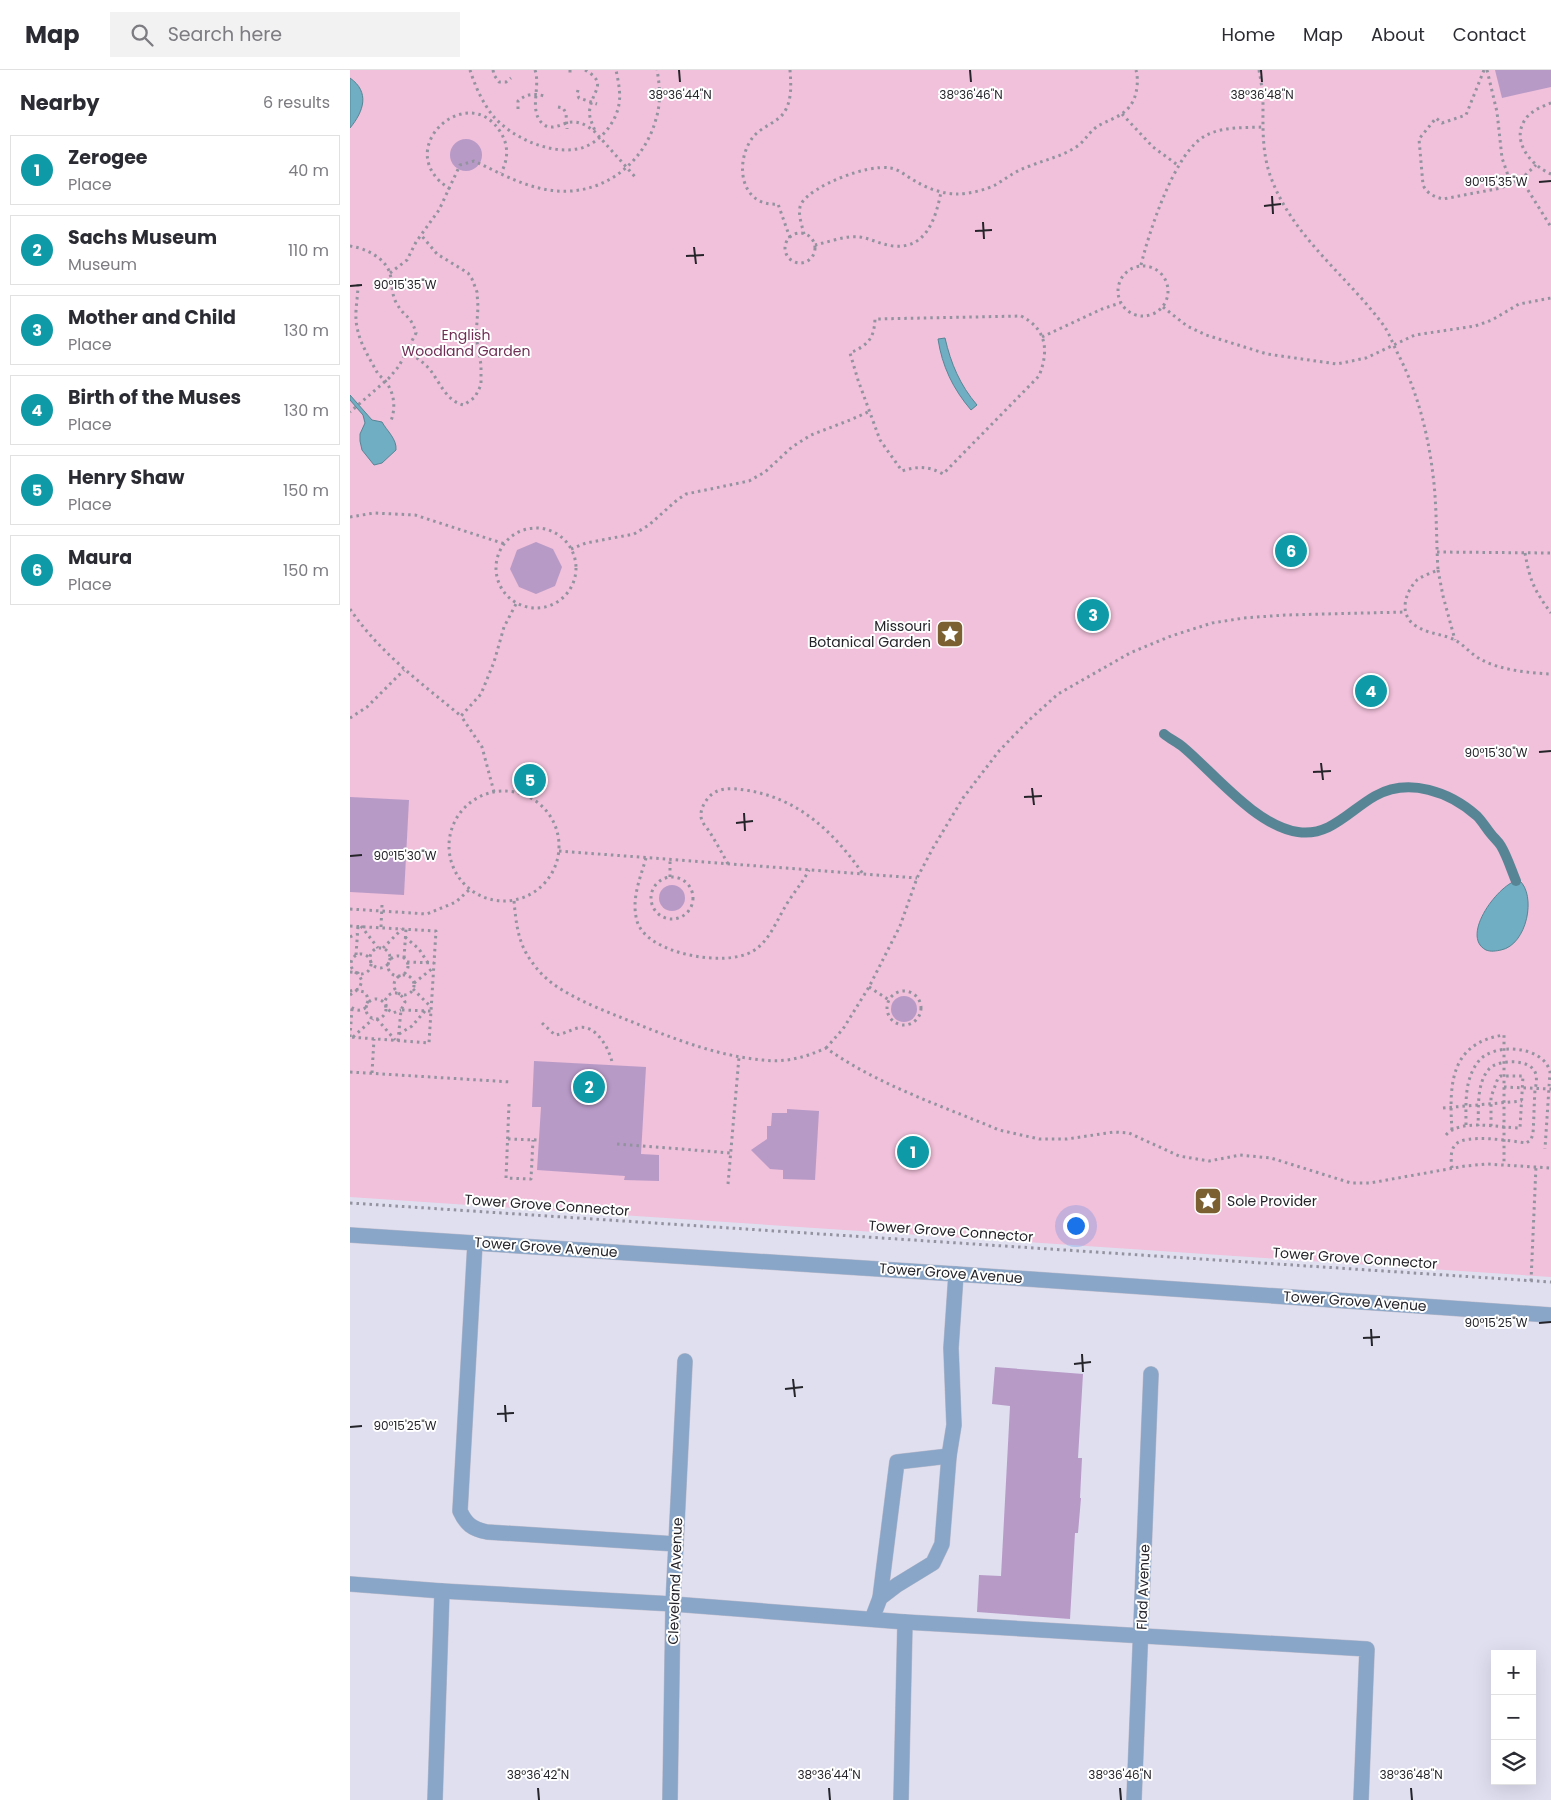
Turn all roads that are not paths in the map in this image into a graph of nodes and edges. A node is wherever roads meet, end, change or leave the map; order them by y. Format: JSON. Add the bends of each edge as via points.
{"nodes":[{"id":1,"x":350,"y":1235,"type":"edge"},
{"id":2,"x":475,"y":1243,"type":"junction"},
{"id":3,"x":956,"y":1274,"type":"junction"},
{"id":4,"x":1551,"y":1315,"type":"edge"},
{"id":5,"x":685,"y":1361,"type":"dead end"},
{"id":6,"x":1151,"y":1374,"type":"dead end"},
{"id":7,"x":949,"y":1456,"type":"junction"},
{"id":8,"x":676,"y":1544,"type":"junction"},
{"id":9,"x":350,"y":1584,"type":"edge"},
{"id":10,"x":442,"y":1591,"type":"junction"},
{"id":11,"x":880,"y":1598,"type":"junction"},
{"id":12,"x":673,"y":1604,"type":"junction"},
{"id":13,"x":872,"y":1619,"type":"junction"},
{"id":14,"x":906,"y":1622,"type":"junction"},
{"id":15,"x":1142,"y":1636,"type":"junction"},
{"id":16,"x":435,"y":1800,"type":"edge"},
{"id":17,"x":670,"y":1800,"type":"edge"},
{"id":18,"x":901,"y":1800,"type":"edge"},
{"id":19,"x":1134,"y":1800,"type":"edge"},
{"id":20,"x":1361,"y":1800,"type":"edge"}],
"edges":[{"from":1,"to":2,"type":"street","name":"Tower Grove Avenue"},
{"from":2,"to":3,"type":"street","name":"Tower Grove Avenue"},
{"from":2,"to":8,"type":"street","via":[[460,1511],[464,1521],[474,1529],[487,1532]]},
{"from":3,"to":4,"type":"street","name":"Tower Grove Avenue"},
{"from":3,"to":7,"type":"street","via":[[951,1348],[954,1425]]},
{"from":5,"to":8,"type":"street","name":"Cleveland Avenue"},
{"from":6,"to":15,"type":"street","name":"Flad Avenue"},
{"from":7,"to":11,"type":"street","via":[[942,1544],[933,1563]]},
{"from":7,"to":11,"type":"street","via":[[897,1462]]},
{"from":8,"to":12,"type":"street","name":"Cleveland Avenue"},
{"from":9,"to":10,"type":"street"},
{"from":10,"to":12,"type":"street"},
{"from":10,"to":16,"type":"street"},
{"from":11,"to":13,"type":"street"},
{"from":12,"to":13,"type":"street"},
{"from":12,"to":17,"type":"street","name":"Cleveland Avenue"},
{"from":13,"to":14,"type":"street"},
{"from":14,"to":15,"type":"street"},
{"from":14,"to":18,"type":"street"},
{"from":15,"to":19,"type":"street","name":"Flad Avenue"},
{"from":15,"to":20,"type":"street","via":[[1367,1649]]}]}
